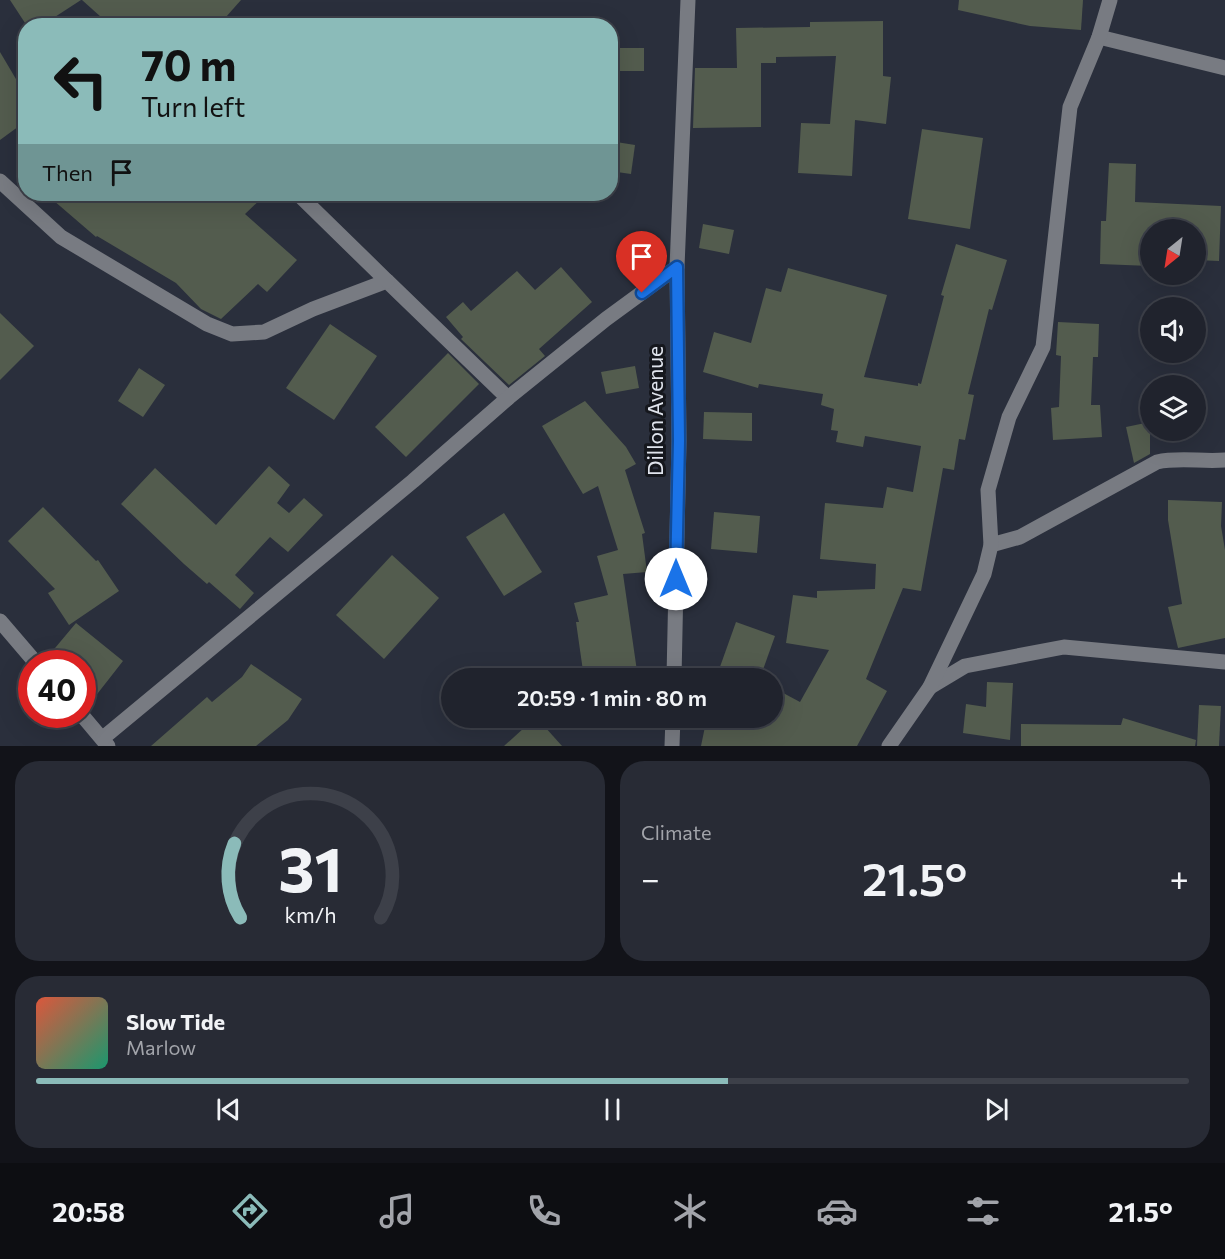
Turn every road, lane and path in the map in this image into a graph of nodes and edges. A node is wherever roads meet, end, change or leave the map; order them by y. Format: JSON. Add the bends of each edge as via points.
{"nodes":[{"id":1,"x":688,"y":0,"type":"edge"},
{"id":2,"x":1110,"y":0,"type":"edge"},
{"id":3,"x":1099,"y":37,"type":"junction"},
{"id":4,"x":1225,"y":68,"type":"edge"},
{"id":5,"x":0,"y":181,"type":"edge"},
{"id":6,"x":18,"y":198,"type":"edge"},
{"id":7,"x":22,"y":201,"type":"edge"},
{"id":8,"x":305,"y":201,"type":"edge"},
{"id":9,"x":677,"y":267,"type":"junction"},
{"id":10,"x":387,"y":280,"type":"junction"},
{"id":11,"x":508,"y":398,"type":"junction"},
{"id":12,"x":1225,"y":460,"type":"edge"},
{"id":13,"x":992,"y":545,"type":"junction"},
{"id":14,"x":0,"y":621,"type":"edge"},
{"id":15,"x":25,"y":650,"type":"edge"},
{"id":16,"x":1225,"y":662,"type":"edge"},
{"id":17,"x":674,"y":668,"type":"edge"},
{"id":18,"x":930,"y":687,"type":"junction"},
{"id":19,"x":94,"y":728,"type":"edge"},
{"id":20,"x":673,"y":728,"type":"edge"},
{"id":21,"x":106,"y":742,"type":"edge"},
{"id":22,"x":672,"y":746,"type":"edge"},
{"id":23,"x":889,"y":746,"type":"edge"}],
"edges":[{"from":1,"to":9,"type":"street","name":"Dillon Avenue"},
{"from":2,"to":3,"type":"street"},
{"from":3,"to":4,"type":"street"},
{"from":3,"to":13,"type":"street","via":[[1070,107],[1042,347],[1009,417],[988,490]]},
{"from":5,"to":6,"type":"street"},
{"from":7,"to":10,"type":"street","via":[[61,237],[207,324],[232,334],[264,332]]},
{"from":8,"to":10,"type":"street"},
{"from":9,"to":11,"type":"street"},
{"from":9,"to":17,"type":"street","name":"Dillon Avenue","via":[[679,441]]},
{"from":10,"to":11,"type":"street"},
{"from":11,"to":21,"type":"street"},
{"from":12,"to":13,"type":"street","via":[[1157,462],[1020,537]]},
{"from":13,"to":18,"type":"street","via":[[984,574]]},
{"from":14,"to":15,"type":"street"},
{"from":16,"to":18,"type":"street","via":[[1064,647],[965,666]]},
{"from":18,"to":23,"type":"street"},
{"from":19,"to":21,"type":"street"},
{"from":20,"to":22,"type":"street"}]}
